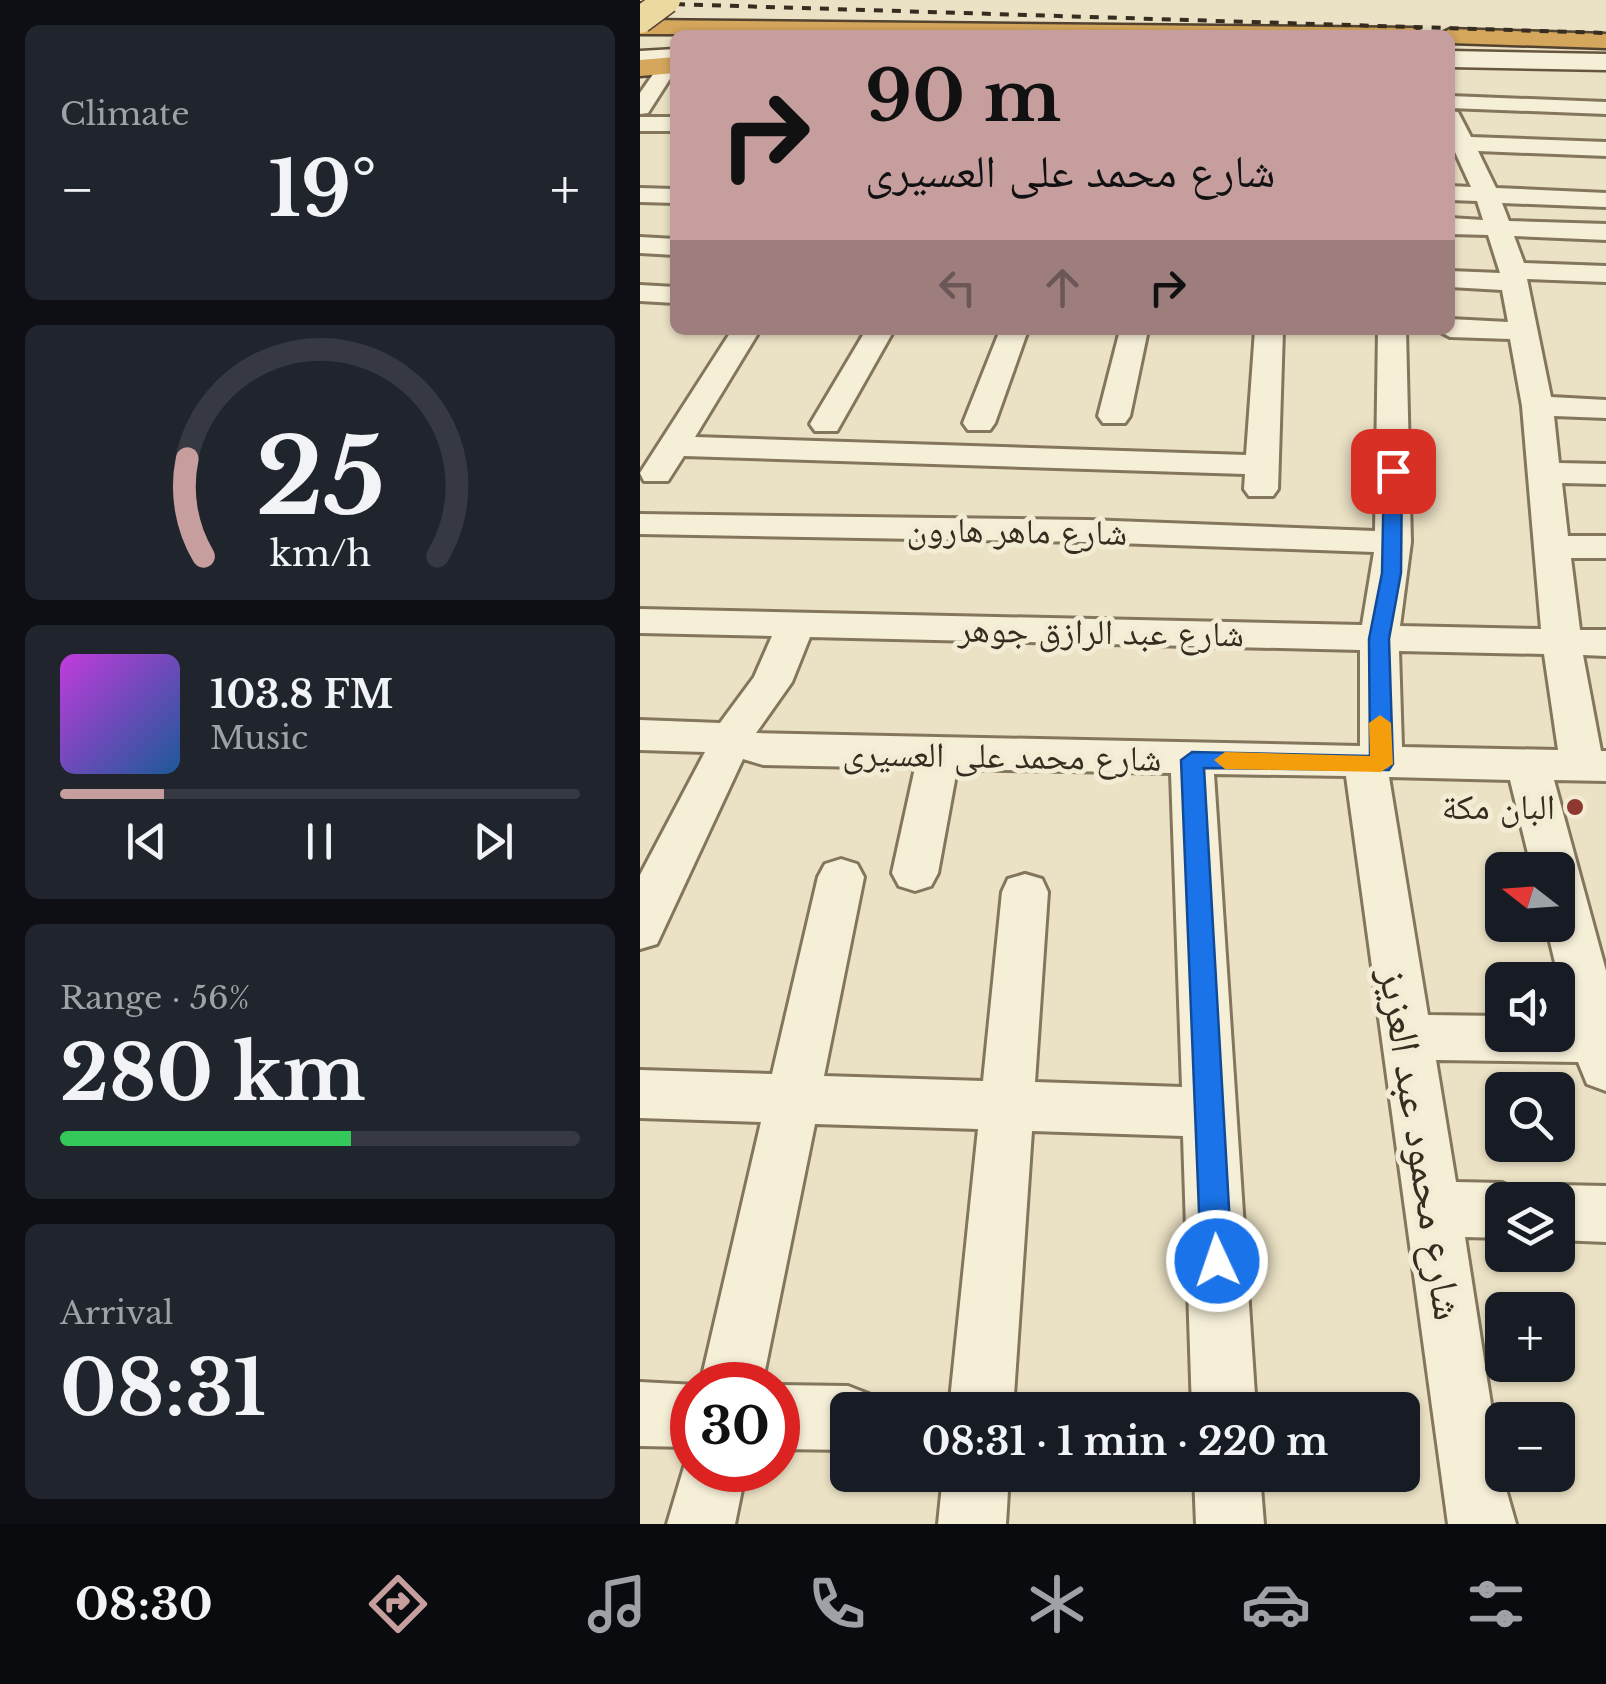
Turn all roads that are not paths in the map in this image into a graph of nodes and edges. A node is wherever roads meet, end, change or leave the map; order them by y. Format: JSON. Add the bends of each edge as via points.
{"nodes":[{"id":1,"x":666,"y":0,"type":"edge"},
{"id":2,"x":640,"y":23,"type":"edge"},
{"id":3,"x":1091,"y":30,"type":"edge"},
{"id":4,"x":1455,"y":36,"type":"edge"},
{"id":5,"x":640,"y":38,"type":"edge"},
{"id":6,"x":670,"y":38,"type":"edge"},
{"id":7,"x":1606,"y":41,"type":"edge"},
{"id":8,"x":1606,"y":52,"type":"edge"},
{"id":9,"x":1455,"y":54,"type":"edge"},
{"id":10,"x":1455,"y":54,"type":"edge"},
{"id":11,"x":1606,"y":62,"type":"edge"},
{"id":12,"x":658,"y":68,"type":"edge"},
{"id":13,"x":1455,"y":78,"type":"edge"},
{"id":14,"x":1606,"y":84,"type":"edge"},
{"id":15,"x":1455,"y":102,"type":"edge"},
{"id":16,"x":640,"y":108,"type":"edge"},
{"id":17,"x":1606,"y":108,"type":"edge"},
{"id":18,"x":1606,"y":122,"type":"edge"},
{"id":19,"x":640,"y":124,"type":"edge"},
{"id":20,"x":670,"y":124,"type":"edge"},
{"id":21,"x":1463,"y":148,"type":"edge"},
{"id":22,"x":1606,"y":149,"type":"edge"},
{"id":23,"x":1606,"y":173,"type":"edge"},
{"id":24,"x":1455,"y":176,"type":"edge"},
{"id":25,"x":640,"y":195,"type":"edge"},
{"id":26,"x":670,"y":196,"type":"edge"},
{"id":27,"x":1606,"y":200,"type":"edge"},
{"id":28,"x":1455,"y":226,"type":"edge"},
{"id":29,"x":640,"y":228,"type":"edge"},
{"id":30,"x":1500,"y":228,"type":"junction"},
{"id":31,"x":670,"y":230,"type":"edge"},
{"id":32,"x":1606,"y":232,"type":"edge"},
{"id":33,"x":640,"y":246,"type":"edge"},
{"id":34,"x":670,"y":247,"type":"edge"},
{"id":35,"x":1455,"y":262,"type":"edge"},
{"id":36,"x":1513,"y":272,"type":"junction"},
{"id":37,"x":1606,"y":274,"type":"edge"},
{"id":38,"x":1455,"y":279,"type":"edge"},
{"id":39,"x":1455,"y":328,"type":"edge"},
{"id":40,"x":1523,"y":331,"type":"junction"},
{"id":41,"x":743,"y":335,"type":"edge"},
{"id":42,"x":877,"y":335,"type":"edge"},
{"id":43,"x":1012,"y":335,"type":"edge"},
{"id":44,"x":1133,"y":335,"type":"edge"},
{"id":45,"x":1269,"y":335,"type":"edge"},
{"id":46,"x":1392,"y":335,"type":"edge"},
{"id":47,"x":1537,"y":406,"type":"junction"},
{"id":48,"x":1606,"y":409,"type":"edge"},
{"id":49,"x":1114,"y":416,"type":"dead end"},
{"id":50,"x":979,"y":423,"type":"dead end"},
{"id":51,"x":826,"y":424,"type":"dead end"},
{"id":52,"x":1544,"y":472,"type":"junction"},
{"id":53,"x":1606,"y":474,"type":"edge"},
{"id":54,"x":640,"y":524,"type":"edge"},
{"id":55,"x":1393,"y":542,"type":"junction"},
{"id":56,"x":1552,"y":546,"type":"junction"},
{"id":57,"x":1606,"y":547,"type":"edge"},
{"id":58,"x":640,"y":621,"type":"edge"},
{"id":59,"x":796,"y":624,"type":"junction"},
{"id":60,"x":1379,"y":639,"type":"junction"},
{"id":61,"x":1606,"y":642,"type":"edge"},
{"id":62,"x":1562,"y":643,"type":"junction"},
{"id":63,"x":640,"y":735,"type":"edge"},
{"id":64,"x":732,"y":740,"type":"junction"},
{"id":65,"x":939,"y":754,"type":"junction"},
{"id":66,"x":1192,"y":760,"type":"junction"},
{"id":67,"x":1373,"y":764,"type":"junction"},
{"id":68,"x":1528,"y":764,"type":"junction"},
{"id":69,"x":1594,"y":766,"type":"edge"},
{"id":70,"x":1551,"y":852,"type":"edge"},
{"id":71,"x":915,"y":874,"type":"dead end"},
{"id":72,"x":841,"y":877,"type":"dead end"},
{"id":73,"x":1026,"y":892,"type":"dead end"},
{"id":74,"x":640,"y":930,"type":"edge"},
{"id":75,"x":1575,"y":941,"type":"edge"},
{"id":76,"x":1406,"y":1037,"type":"junction"},
{"id":77,"x":1602,"y":1040,"type":"edge"},
{"id":78,"x":640,"y":1094,"type":"edge"},
{"id":79,"x":792,"y":1099,"type":"junction"},
{"id":80,"x":1007,"y":1106,"type":"junction"},
{"id":81,"x":1210,"y":1112,"type":"junction"},
{"id":82,"x":1432,"y":1208,"type":"junction"},
{"id":83,"x":1485,"y":1210,"type":"edge"},
{"id":84,"x":1575,"y":1213,"type":"edge"},
{"id":85,"x":1606,"y":1214,"type":"edge"},
{"id":86,"x":736,"y":1362,"type":"edge"},
{"id":87,"x":983,"y":1392,"type":"edge"},
{"id":88,"x":1223,"y":1392,"type":"edge"},
{"id":89,"x":640,"y":1414,"type":"edge"},
{"id":90,"x":670,"y":1415,"type":"edge"},
{"id":91,"x":800,"y":1417,"type":"edge"},
{"id":92,"x":830,"y":1417,"type":"edge"},
{"id":93,"x":708,"y":1492,"type":"edge"},
{"id":94,"x":975,"y":1492,"type":"edge"},
{"id":95,"x":1228,"y":1492,"type":"edge"},
{"id":96,"x":701,"y":1524,"type":"edge"},
{"id":97,"x":972,"y":1524,"type":"edge"},
{"id":98,"x":1230,"y":1524,"type":"edge"},
{"id":99,"x":1482,"y":1524,"type":"edge"}],
"edges":[{"from":1,"to":2,"type":"main road","bridge":true},
{"from":2,"to":3,"type":"highway"},
{"from":4,"to":7,"type":"highway"},
{"from":5,"to":6,"type":"highway"},
{"from":8,"to":9,"type":"highway"},
{"from":10,"to":11,"type":"street"},
{"from":12,"to":16,"type":"street"},
{"from":13,"to":14,"type":"street"},
{"from":15,"to":17,"type":"street"},
{"from":18,"to":21,"type":"street"},
{"from":19,"to":20,"type":"street"},
{"from":21,"to":22,"type":"street"},
{"from":21,"to":23,"type":"street"},
{"from":21,"to":24,"type":"street"},
{"from":21,"to":27,"type":"street"},
{"from":21,"to":30,"type":"street"},
{"from":25,"to":26,"type":"street"},
{"from":28,"to":30,"type":"street"},
{"from":29,"to":31,"type":"street"},
{"from":30,"to":32,"type":"street"},
{"from":30,"to":36,"type":"street"},
{"from":33,"to":34,"type":"street"},
{"from":35,"to":36,"type":"street"},
{"from":36,"to":37,"type":"street"},
{"from":36,"to":38,"type":"street"},
{"from":36,"to":40,"type":"street"},
{"from":39,"to":40,"type":"street"},
{"from":40,"to":47,"type":"street"},
{"from":41,"to":45,"type":"street","via":[[665,460],[1261,477]]},
{"from":42,"to":51,"type":"street"},
{"from":43,"to":50,"type":"street"},
{"from":44,"to":49,"type":"street"},
{"from":46,"to":55,"type":"street","name":"شارع محمود عبد العزيز"},
{"from":47,"to":48,"type":"street"},
{"from":47,"to":52,"type":"street"},
{"from":52,"to":53,"type":"street"},
{"from":52,"to":56,"type":"street"},
{"from":54,"to":55,"type":"street","name":"شارع ماهر هارون"},
{"from":55,"to":60,"type":"street","name":"شارع محمود عبد العزيز"},
{"from":56,"to":57,"type":"street"},
{"from":56,"to":62,"type":"street"},
{"from":58,"to":59,"type":"street","name":"شارع عبد الرازق جوهر"},
{"from":59,"to":60,"type":"street","name":"شارع عبد الرازق جوهر"},
{"from":59,"to":64,"type":"street","via":[[772,682]]},
{"from":60,"to":62,"type":"street","name":"شارع عبد الرازق جوهر"},
{"from":60,"to":67,"type":"street","name":"شارع محمود عبد العزيز"},
{"from":61,"to":62,"type":"street","name":"شارع عبد الرازق جوهر"},
{"from":62,"to":69,"type":"street"},
{"from":63,"to":64,"type":"street","name":"شارع محمد على العسيرى"},
{"from":64,"to":65,"type":"street","name":"شارع محمد على العسيرى","via":[[763,750]]},
{"from":64,"to":74,"type":"street"},
{"from":65,"to":66,"type":"street","name":"شارع محمد على العسيرى"},
{"from":65,"to":71,"type":"street"},
{"from":66,"to":67,"type":"street","name":"شارع محمد على العسيرى"},
{"from":66,"to":81,"type":"street"},
{"from":67,"to":68,"type":"street","name":"شارع محمد على العسيرى"},
{"from":67,"to":76,"type":"street","name":"شارع محمود عبد العزيز"},
{"from":68,"to":69,"type":"street","name":"شارع محمد على العسيرى"},
{"from":68,"to":70,"type":"street"},
{"from":72,"to":79,"type":"street"},
{"from":73,"to":80,"type":"street"},
{"from":75,"to":77,"type":"street"},
{"from":76,"to":77,"type":"street"},
{"from":76,"to":82,"type":"street","name":"شارع محمود عبد العزيز"},
{"from":78,"to":79,"type":"street"},
{"from":79,"to":80,"type":"street"},
{"from":79,"to":86,"type":"street"},
{"from":80,"to":81,"type":"street"},
{"from":80,"to":87,"type":"street"},
{"from":81,"to":88,"type":"street"},
{"from":82,"to":83,"type":"street"},
{"from":82,"to":99,"type":"street","name":"شارع محمود عبد العزيز"},
{"from":84,"to":85,"type":"street"},
{"from":89,"to":90,"type":"street"},
{"from":91,"to":92,"type":"street"},
{"from":93,"to":96,"type":"street"},
{"from":94,"to":97,"type":"street"},
{"from":95,"to":98,"type":"street"}]}
